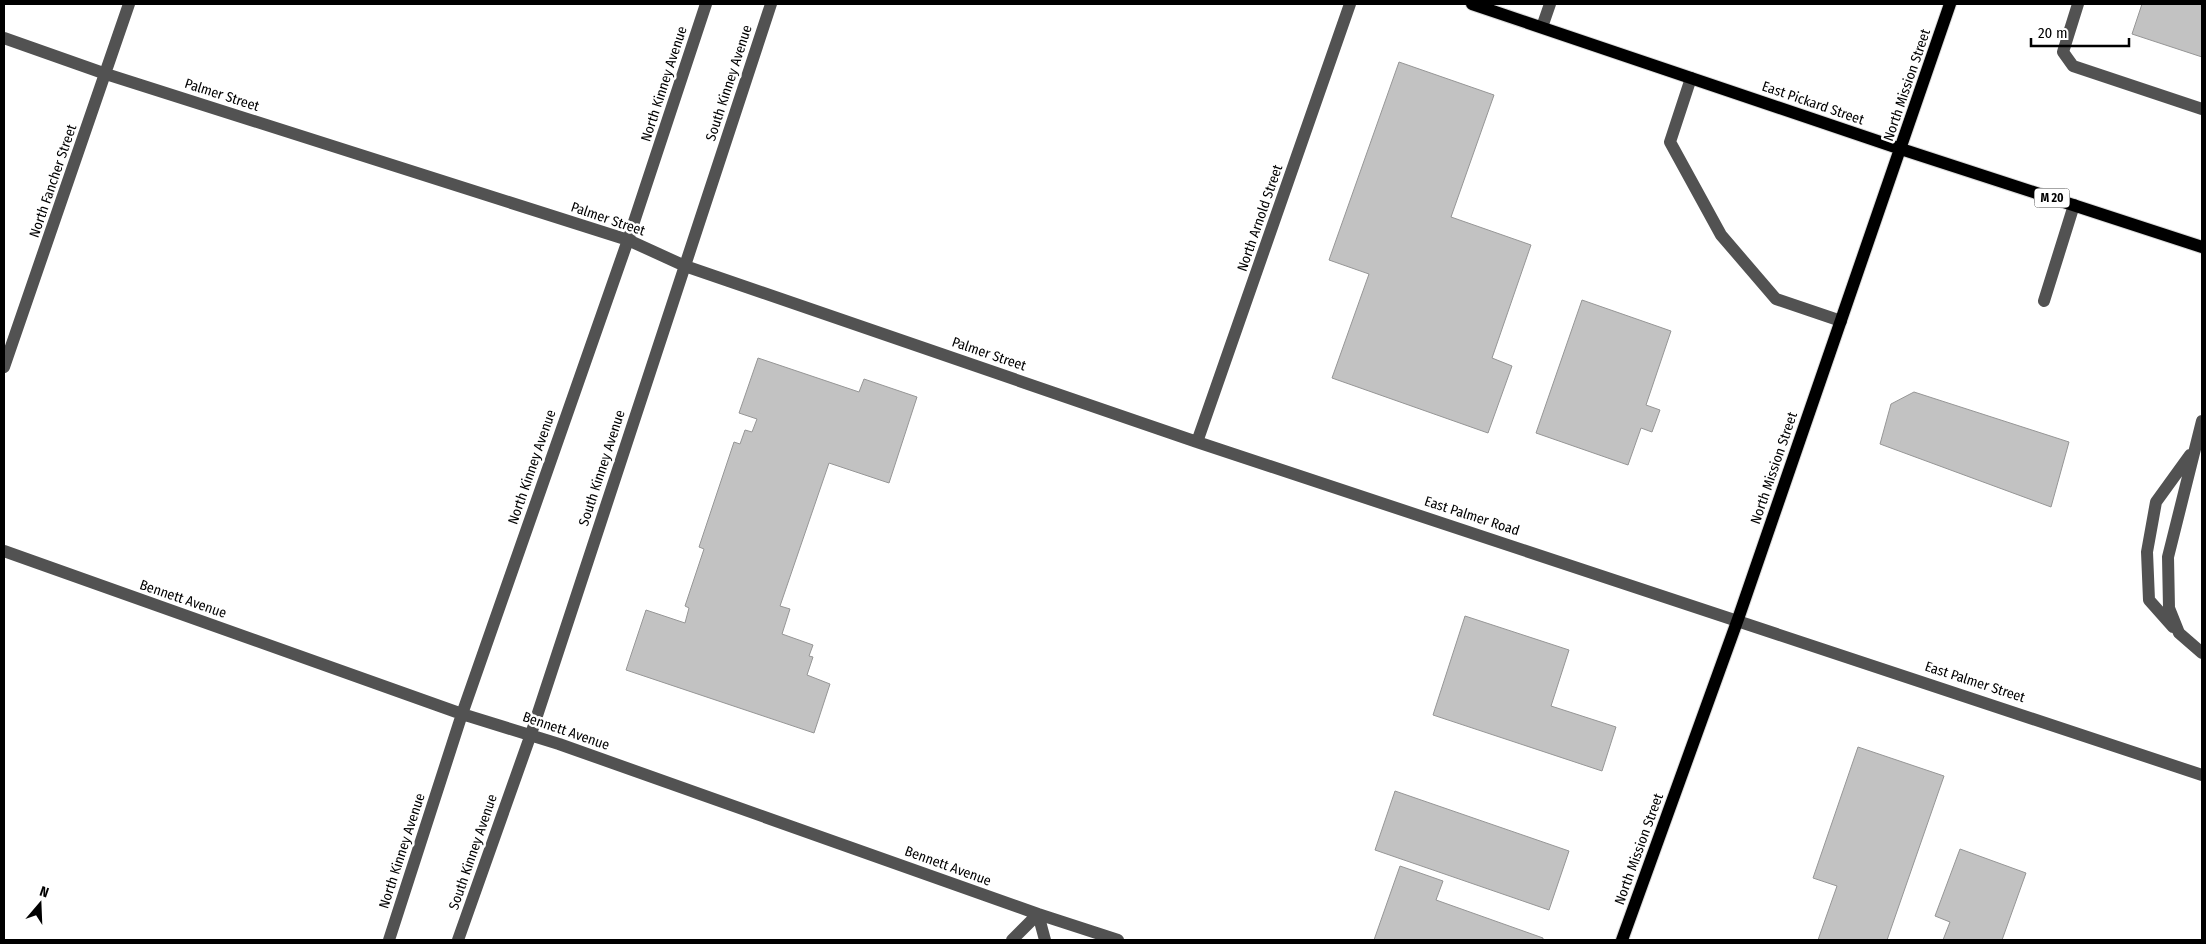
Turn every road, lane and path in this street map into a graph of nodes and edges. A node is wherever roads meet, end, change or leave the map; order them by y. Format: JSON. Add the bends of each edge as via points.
{"nodes":[{"id":1,"x":129,"y":4,"type":"edge"},
{"id":2,"x":706,"y":4,"type":"edge"},
{"id":3,"x":771,"y":4,"type":"edge"},
{"id":4,"x":1350,"y":4,"type":"edge"},
{"id":5,"x":1472,"y":4,"type":"edge"},
{"id":6,"x":1550,"y":4,"type":"edge"},
{"id":7,"x":1950,"y":4,"type":"edge"},
{"id":8,"x":2078,"y":4,"type":"edge"},
{"id":9,"x":1542,"y":27,"type":"junction"},
{"id":10,"x":4,"y":38,"type":"edge"},
{"id":11,"x":106,"y":74,"type":"junction"},
{"id":12,"x":1692,"y":78,"type":"junction"},
{"id":13,"x":2202,"y":109,"type":"edge"},
{"id":14,"x":1901,"y":149,"type":"junction"},
{"id":15,"x":2074,"y":205,"type":"junction"},
{"id":16,"x":628,"y":240,"type":"junction"},
{"id":17,"x":2202,"y":247,"type":"edge"},
{"id":18,"x":685,"y":266,"type":"junction"},
{"id":19,"x":2044,"y":301,"type":"dead end"},
{"id":20,"x":1841,"y":321,"type":"junction"},
{"id":21,"x":4,"y":367,"type":"edge"},
{"id":22,"x":2202,"y":421,"type":"edge"},
{"id":23,"x":1198,"y":442,"type":"junction"},
{"id":24,"x":2193,"y":451,"type":"junction"},
{"id":25,"x":4,"y":552,"type":"edge"},
{"id":26,"x":1738,"y":619,"type":"junction"},
{"id":27,"x":2179,"y":633,"type":"junction"},
{"id":28,"x":2202,"y":653,"type":"edge"},
{"id":29,"x":462,"y":714,"type":"junction"},
{"id":30,"x":531,"y":734,"type":"junction"},
{"id":31,"x":2202,"y":774,"type":"edge"},
{"id":32,"x":1038,"y":914,"type":"junction"},
{"id":33,"x":389,"y":940,"type":"edge"},
{"id":34,"x":458,"y":940,"type":"edge"},
{"id":35,"x":1012,"y":940,"type":"edge"},
{"id":36,"x":1045,"y":940,"type":"edge"},
{"id":37,"x":1118,"y":940,"type":"edge"},
{"id":38,"x":1622,"y":940,"type":"edge"}],
"edges":[{"from":1,"to":11,"type":"street","name":"North Fancher Street"},
{"from":2,"to":16,"type":"street","name":"North Kinney Avenue"},
{"from":3,"to":18,"type":"street","name":"South Kinney Avenue"},
{"from":4,"to":23,"type":"street","name":"North Arnold Street"},
{"from":5,"to":9,"type":"main road","name":"East Pickard Street"},
{"from":6,"to":9,"type":"street"},
{"from":7,"to":14,"type":"main road","name":"North Mission Street"},
{"from":8,"to":13,"type":"street","via":[[2063,52],[2073,66]]},
{"from":9,"to":12,"type":"main road","name":"East Pickard Street"},
{"from":10,"to":11,"type":"street","name":"Palmer Street"},
{"from":11,"to":16,"type":"street","name":"Palmer Street"},
{"from":11,"to":21,"type":"street","name":"North Fancher Street"},
{"from":12,"to":14,"type":"main road","name":"East Pickard Street"},
{"from":12,"to":20,"type":"street","via":[[1670,142],[1721,235],[1776,299]]},
{"from":14,"to":15,"type":"main road","name":"East Pickard Street","number":"M 20"},
{"from":14,"to":20,"type":"main road","name":"North Mission Street"},
{"from":15,"to":17,"type":"main road","name":"East Pickard Street","number":"M 20"},
{"from":15,"to":19,"type":"street"},
{"from":16,"to":18,"type":"street","name":"Palmer Street"},
{"from":16,"to":29,"type":"street","name":"North Kinney Avenue"},
{"from":18,"to":23,"type":"street","name":"Palmer Street"},
{"from":18,"to":30,"type":"street","name":"South Kinney Avenue"},
{"from":20,"to":26,"type":"main road","name":"North Mission Street"},
{"from":22,"to":24,"type":"street"},
{"from":23,"to":26,"type":"street","name":"East Palmer Road"},
{"from":24,"to":27,"type":"street","via":[[2168,557],[2169,608]]},
{"from":24,"to":27,"type":"street","via":[[2156,502],[2148,552],[2149,600]]},
{"from":25,"to":29,"type":"street","name":"Bennett Avenue"},
{"from":26,"to":31,"type":"street","name":"East Palmer Street"},
{"from":26,"to":38,"type":"main road","name":"North Mission Street"},
{"from":27,"to":28,"type":"street"},
{"from":29,"to":30,"type":"street","name":"Bennett Avenue"},
{"from":29,"to":33,"type":"street","name":"North Kinney Avenue"},
{"from":30,"to":32,"type":"street","name":"Bennett Avenue"},
{"from":30,"to":34,"type":"street","name":"South Kinney Avenue"},
{"from":32,"to":35,"type":"street"},
{"from":32,"to":36,"type":"street"},
{"from":32,"to":37,"type":"street","name":"Bennett Avenue"}]}
